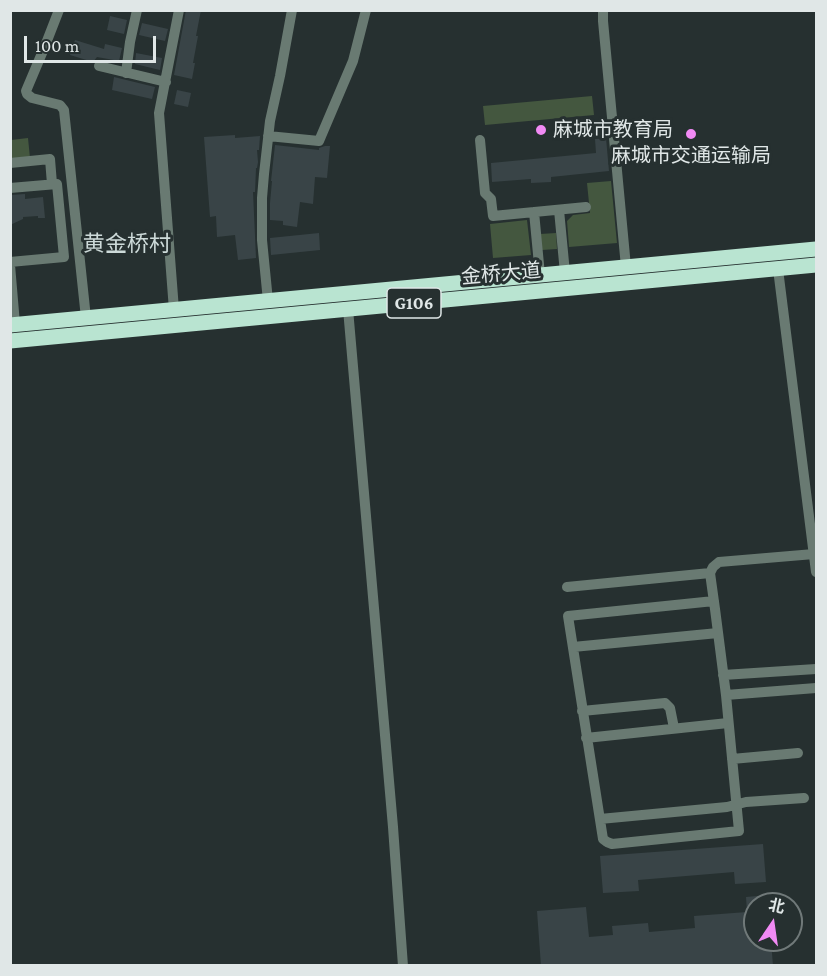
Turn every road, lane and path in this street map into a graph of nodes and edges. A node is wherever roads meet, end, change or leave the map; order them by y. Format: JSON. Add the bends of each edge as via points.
{"nodes":[{"id":1,"x":59,"y":10,"type":"edge"},
{"id":2,"x":137,"y":10,"type":"edge"},
{"id":3,"x":179,"y":10,"type":"edge"},
{"id":4,"x":292,"y":10,"type":"edge"},
{"id":5,"x":366,"y":10,"type":"edge"},
{"id":6,"x":603,"y":10,"type":"edge"},
{"id":7,"x":99,"y":66,"type":"dead end"},
{"id":8,"x":126,"y":73,"type":"junction"},
{"id":9,"x":166,"y":82,"type":"junction"},
{"id":10,"x":268,"y":136,"type":"junction"},
{"id":11,"x":480,"y":140,"type":"dead end"},
{"id":12,"x":10,"y":163,"type":"edge"},
{"id":13,"x":52,"y":184,"type":"junction"},
{"id":14,"x":10,"y":188,"type":"edge"},
{"id":15,"x":586,"y":207,"type":"dead end"},
{"id":16,"x":559,"y":210,"type":"junction"},
{"id":17,"x":534,"y":212,"type":"junction"},
{"id":18,"x":816,"y":249,"type":"edge"},
{"id":19,"x":10,"y":263,"type":"edge"},
{"id":20,"x":816,"y":265,"type":"edge"},
{"id":21,"x":626,"y":267,"type":"junction"},
{"id":22,"x":778,"y":269,"type":"junction"},
{"id":23,"x":565,"y":273,"type":"junction"},
{"id":24,"x":540,"y":276,"type":"junction"},
{"id":25,"x":268,"y":301,"type":"junction"},
{"id":26,"x":348,"y":309,"type":"junction"},
{"id":27,"x":174,"y":310,"type":"junction"},
{"id":28,"x":86,"y":318,"type":"junction"},
{"id":29,"x":13,"y":325,"type":"edge"},
{"id":30,"x":10,"y":341,"type":"edge"},
{"id":31,"x":811,"y":482,"type":"edge"},
{"id":32,"x":814,"y":554,"type":"junction"},
{"id":33,"x":816,"y":572,"type":"edge"},
{"id":34,"x":710,"y":573,"type":"junction"},
{"id":35,"x":567,"y":587,"type":"dead end"},
{"id":36,"x":714,"y":600,"type":"junction"},
{"id":37,"x":718,"y":633,"type":"junction"},
{"id":38,"x":573,"y":647,"type":"junction"},
{"id":39,"x":816,"y":669,"type":"edge"},
{"id":40,"x":723,"y":675,"type":"junction"},
{"id":41,"x":816,"y":688,"type":"edge"},
{"id":42,"x":726,"y":696,"type":"junction"},
{"id":43,"x":582,"y":711,"type":"junction"},
{"id":44,"x":728,"y":723,"type":"junction"},
{"id":45,"x":674,"y":728,"type":"junction"},
{"id":46,"x":586,"y":738,"type":"junction"},
{"id":47,"x":798,"y":753,"type":"dead end"},
{"id":48,"x":732,"y":759,"type":"junction"},
{"id":49,"x":804,"y":798,"type":"dead end"},
{"id":50,"x":736,"y":805,"type":"junction"},
{"id":51,"x":600,"y":819,"type":"junction"},
{"id":52,"x":403,"y":966,"type":"edge"}],
"edges":[{"from":1,"to":28,"type":"street","via":[[26,91],[32,98],[60,105],[64,110]]},
{"from":2,"to":8,"type":"street"},
{"from":3,"to":9,"type":"street"},
{"from":4,"to":10,"type":"street"},
{"from":5,"to":10,"type":"street","via":[[353,61],[319,141]]},
{"from":6,"to":21,"type":"street"},
{"from":7,"to":8,"type":"street"},
{"from":8,"to":9,"type":"street"},
{"from":9,"to":27,"type":"street","via":[[159,113]]},
{"from":10,"to":25,"type":"street","via":[[262,219]]},
{"from":11,"to":17,"type":"street","via":[[485,193],[491,199],[493,216]]},
{"from":12,"to":13,"type":"street","via":[[50,159]]},
{"from":13,"to":14,"type":"street"},
{"from":13,"to":19,"type":"street","via":[[57,184],[64,257]]},
{"from":15,"to":16,"type":"street"},
{"from":16,"to":17,"type":"street"},
{"from":16,"to":23,"type":"street"},
{"from":17,"to":24,"type":"street"},
{"from":18,"to":21,"type":"highway","name":"金桥大道","number":"G106"},
{"from":19,"to":29,"type":"street"},
{"from":20,"to":22,"type":"highway","name":"金桥大道","number":"G106"},
{"from":21,"to":23,"type":"highway","name":"金桥大道","number":"G106"},
{"from":22,"to":26,"type":"highway","name":"金桥大道","number":"G106"},
{"from":22,"to":31,"type":"street"},
{"from":23,"to":24,"type":"highway","name":"金桥大道","number":"G106"},
{"from":24,"to":25,"type":"highway","name":"金桥大道","number":"G106"},
{"from":25,"to":27,"type":"highway","name":"金桥大道","number":"G106"},
{"from":26,"to":30,"type":"highway","name":"金桥大道","number":"G106"},
{"from":26,"to":52,"type":"street"},
{"from":27,"to":28,"type":"highway","name":"金桥大道","number":"G106"},
{"from":28,"to":29,"type":"highway","name":"金桥大道","number":"G106"},
{"from":31,"to":32,"type":"street"},
{"from":32,"to":33,"type":"street"},
{"from":32,"to":34,"type":"street","via":[[719,562]]},
{"from":34,"to":35,"type":"street"},
{"from":34,"to":36,"type":"street"},
{"from":36,"to":37,"type":"street"},
{"from":36,"to":38,"type":"street","via":[[568,616]]},
{"from":37,"to":38,"type":"street"},
{"from":37,"to":40,"type":"street"},
{"from":38,"to":43,"type":"street"},
{"from":39,"to":40,"type":"street"},
{"from":40,"to":42,"type":"street"},
{"from":41,"to":42,"type":"street"},
{"from":42,"to":44,"type":"street"},
{"from":43,"to":45,"type":"street","via":[[665,703],[670,708]]},
{"from":43,"to":46,"type":"street"},
{"from":44,"to":45,"type":"street"},
{"from":44,"to":48,"type":"street"},
{"from":45,"to":46,"type":"street"},
{"from":46,"to":51,"type":"street"},
{"from":47,"to":48,"type":"street"},
{"from":48,"to":50,"type":"street"},
{"from":49,"to":50,"type":"street"},
{"from":50,"to":51,"type":"street"},
{"from":50,"to":51,"type":"street","via":[[739,831],[612,844],[603,838]]}]}
